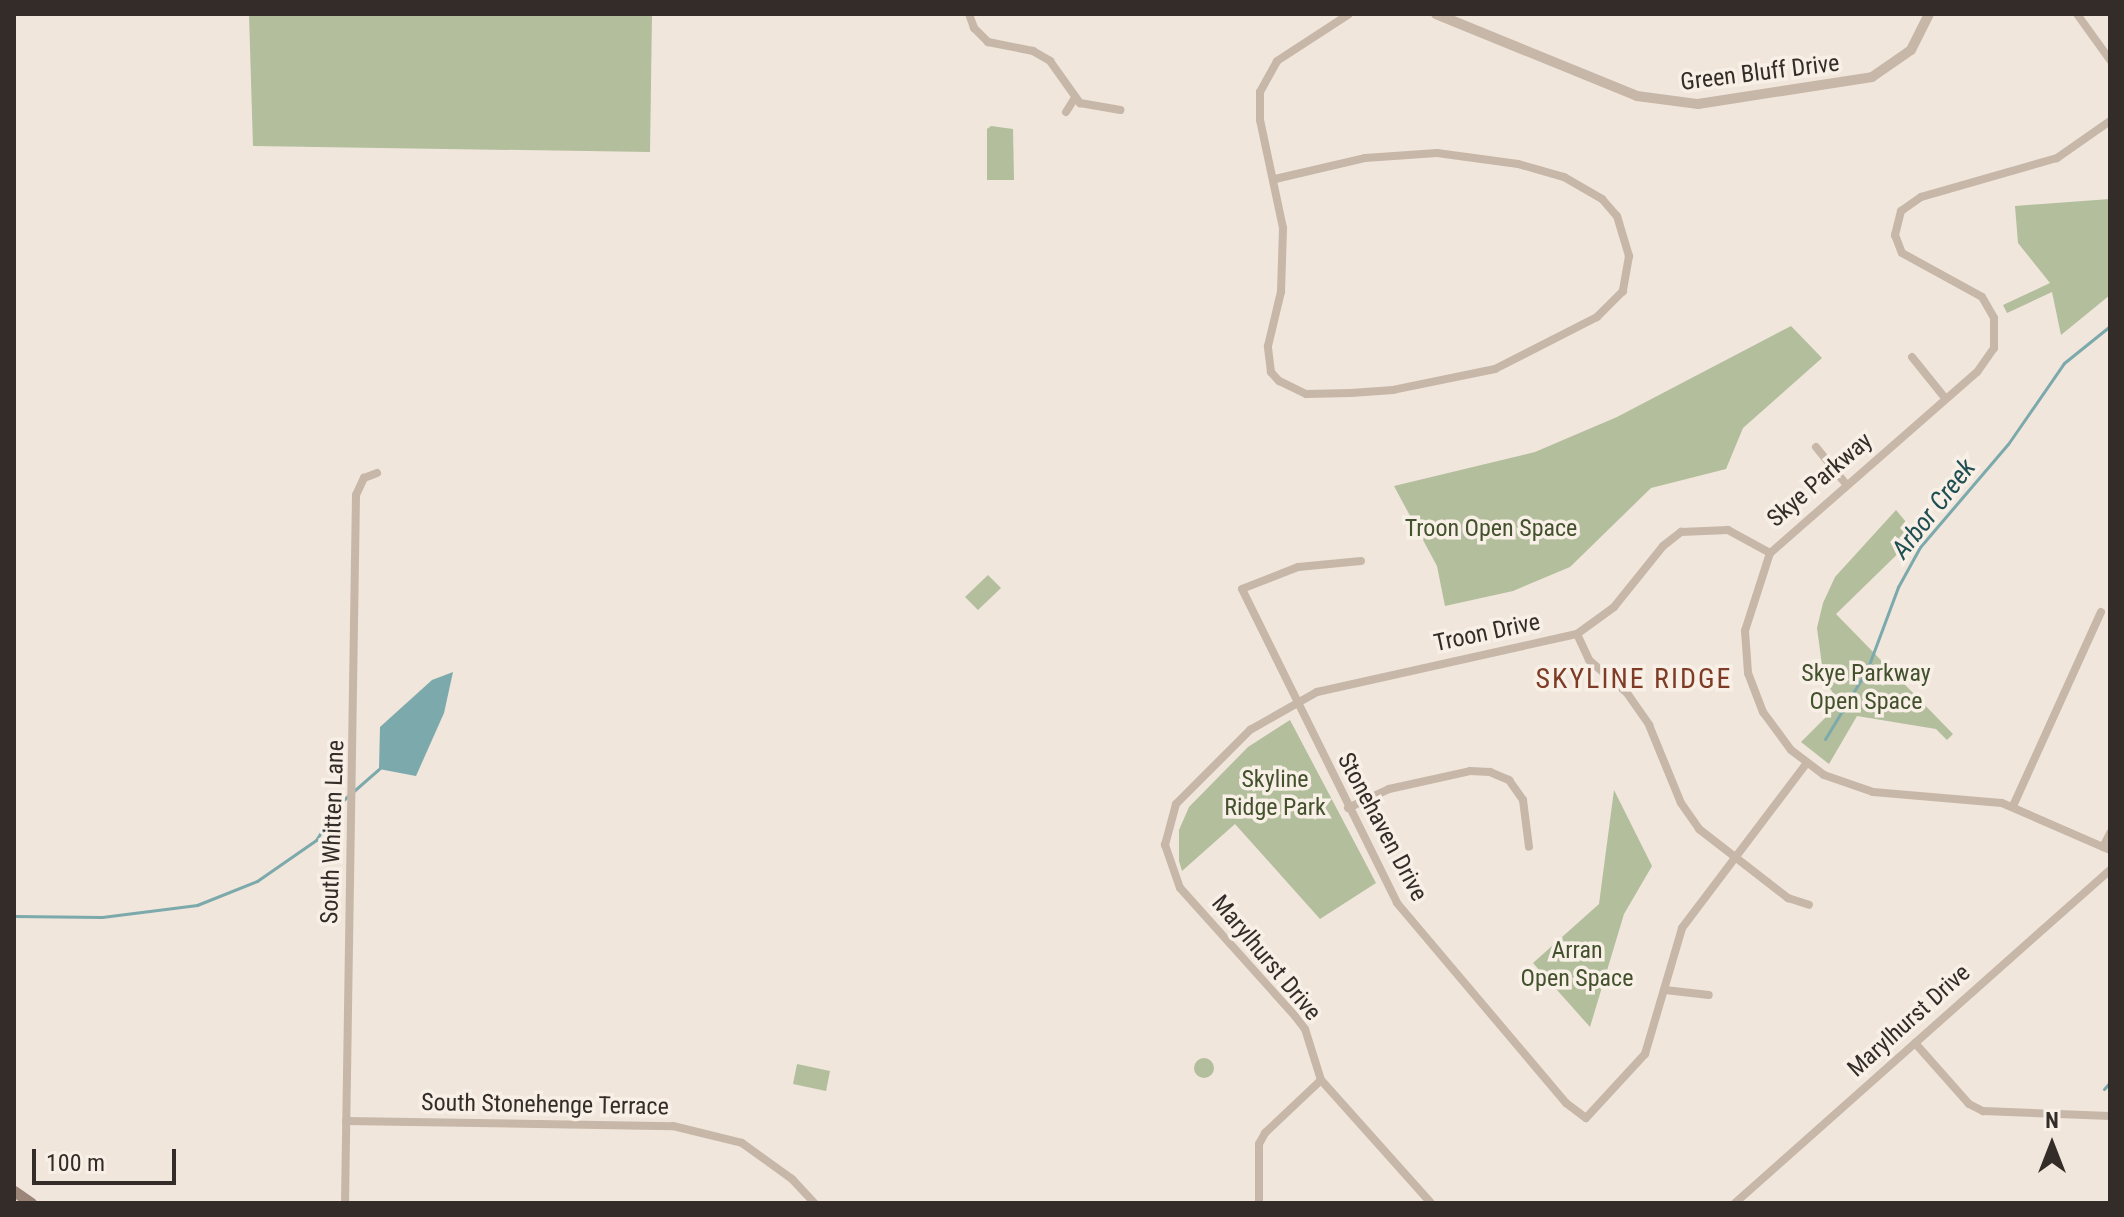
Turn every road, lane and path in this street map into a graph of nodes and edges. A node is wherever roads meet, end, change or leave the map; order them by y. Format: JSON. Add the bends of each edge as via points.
{"nodes":[{"id":1,"x":969,"y":14,"type":"edge"},
{"id":2,"x":1349,"y":14,"type":"edge"},
{"id":3,"x":1436,"y":14,"type":"edge"},
{"id":4,"x":1929,"y":14,"type":"edge"},
{"id":5,"x":2077,"y":14,"type":"edge"},
{"id":6,"x":2110,"y":60,"type":"edge"},
{"id":7,"x":1074,"y":99,"type":"junction"},
{"id":8,"x":1120,"y":110,"type":"dead end"},
{"id":9,"x":1066,"y":112,"type":"dead end"},
{"id":10,"x":2110,"y":121,"type":"edge"},
{"id":11,"x":1275,"y":179,"type":"junction"},
{"id":12,"x":1912,"y":357,"type":"dead end"},
{"id":13,"x":1945,"y":398,"type":"junction"},
{"id":14,"x":1816,"y":447,"type":"dead end"},
{"id":15,"x":377,"y":473,"type":"dead end"},
{"id":16,"x":1845,"y":483,"type":"junction"},
{"id":17,"x":1770,"y":553,"type":"junction"},
{"id":18,"x":1361,"y":561,"type":"dead end"},
{"id":19,"x":2101,"y":612,"type":"dead end"},
{"id":20,"x":1577,"y":634,"type":"junction"},
{"id":21,"x":1296,"y":702,"type":"junction"},
{"id":22,"x":1806,"y":764,"type":"junction"},
{"id":23,"x":1196,"y":780,"type":"joint"},
{"id":24,"x":2013,"y":806,"type":"junction"},
{"id":25,"x":1348,"y":808,"type":"junction"},
{"id":26,"x":2110,"y":833,"type":"edge"},
{"id":27,"x":1529,"y":847,"type":"dead end"},
{"id":28,"x":2107,"y":849,"type":"edge"},
{"id":29,"x":1735,"y":858,"type":"junction"},
{"id":30,"x":2110,"y":870,"type":"edge"},
{"id":31,"x":1809,"y":905,"type":"dead end"},
{"id":32,"x":1665,"y":990,"type":"junction"},
{"id":33,"x":1709,"y":995,"type":"dead end"},
{"id":34,"x":1915,"y":1043,"type":"junction"},
{"id":35,"x":1321,"y":1080,"type":"junction"},
{"id":36,"x":2110,"y":1116,"type":"edge"},
{"id":37,"x":346,"y":1121,"type":"junction"},
{"id":38,"x":14,"y":1191,"type":"edge"},
{"id":39,"x":1741,"y":1201,"type":"edge"},
{"id":40,"x":31,"y":1203,"type":"edge"},
{"id":41,"x":345,"y":1203,"type":"edge"},
{"id":42,"x":814,"y":1203,"type":"edge"},
{"id":43,"x":1259,"y":1203,"type":"edge"},
{"id":44,"x":1431,"y":1203,"type":"edge"}],
"edges":[{"from":1,"to":7,"type":"street","via":[[988,42],[1050,61]]},
{"from":2,"to":11,"type":"street","via":[[1294,48],[1263,81],[1260,120]]},
{"from":3,"to":4,"type":"street","name":"Green Bluff Drive","via":[[1637,96],[1698,104],[1872,77],[1911,50]]},
{"from":5,"to":6,"type":"street"},
{"from":7,"to":8,"type":"street","via":[[1090,108]]},
{"from":7,"to":9,"type":"street"},
{"from":10,"to":13,"type":"street","name":"Skye Parkway","via":[[2057,158],[1921,197],[1901,211],[1895,235],[1905,257],[1968,286],[1985,300],[1994,318],[1990,355]]},
{"from":11,"to":11,"type":"street","via":[[1284,245],[1268,361],[1279,381],[1306,394],[1393,390],[1495,369],[1597,317],[1617,301],[1626,283],[1628,247],[1610,206],[1580,184],[1538,169],[1488,158],[1408,154],[1343,162]]},
{"from":12,"to":13,"type":"street"},
{"from":13,"to":16,"type":"street","name":"Skye Parkway"},
{"from":14,"to":16,"type":"street"},
{"from":15,"to":37,"type":"street","name":"South Whitten Lane","via":[[364,478],[356,495]]},
{"from":16,"to":17,"type":"street","name":"Skye Parkway"},
{"from":17,"to":20,"type":"street","name":"Troon Drive","via":[[1728,530],[1681,532],[1663,546],[1614,607]]},
{"from":17,"to":22,"type":"street","name":"Skye Parkway","via":[[1746,618],[1748,673],[1770,723]]},
{"from":18,"to":21,"type":"street","name":"Stonehaven Drive","via":[[1298,567],[1242,589]]},
{"from":19,"to":24,"type":"street"},
{"from":20,"to":21,"type":"street","name":"Troon Drive","via":[[1341,684]]},
{"from":20,"to":29,"type":"street","via":[[1589,660],[1627,693],[1649,725],[1692,820]]},
{"from":21,"to":23,"type":"street","name":"Troon Drive","via":[[1250,730]]},
{"from":21,"to":25,"type":"street","name":"Stonehaven Drive"},
{"from":22,"to":24,"type":"street","name":"Skye Parkway","via":[[1860,790]]},
{"from":22,"to":29,"type":"street","name":"Stonehaven Drive"},
{"from":23,"to":35,"type":"street","name":"Marylhurst Drive","via":[[1176,804],[1165,845],[1169,869],[1182,891],[1300,1023]]},
{"from":24,"to":28,"type":"street","name":"Skye Parkway"},
{"from":25,"to":27,"type":"street","via":[[1397,787],[1490,772],[1509,780],[1523,800]]},
{"from":25,"to":32,"type":"street","name":"Stonehaven Drive","via":[[1381,876],[1421,938],[1579,1114],[1586,1118],[1595,1112],[1645,1054]]},
{"from":26,"to":28,"type":"street"},
{"from":29,"to":31,"type":"street","via":[[1788,898]]},
{"from":29,"to":32,"type":"street","name":"Stonehaven Drive","via":[[1682,928]]},
{"from":30,"to":34,"type":"street","name":"Marylhurst Drive"},
{"from":32,"to":33,"type":"street"},
{"from":34,"to":36,"type":"street","via":[[1969,1104],[1983,1111]]},
{"from":34,"to":39,"type":"street","name":"Marylhurst Drive"},
{"from":35,"to":43,"type":"street","via":[[1259,1144]]},
{"from":35,"to":44,"type":"street","name":"Marylhurst Drive"},
{"from":37,"to":41,"type":"street","name":"South Whitten Lane"},
{"from":37,"to":42,"type":"street","name":"South Stonehenge Terrace","via":[[673,1126],[742,1143],[792,1179]]},
{"from":38,"to":40,"type":"main road"}]}
